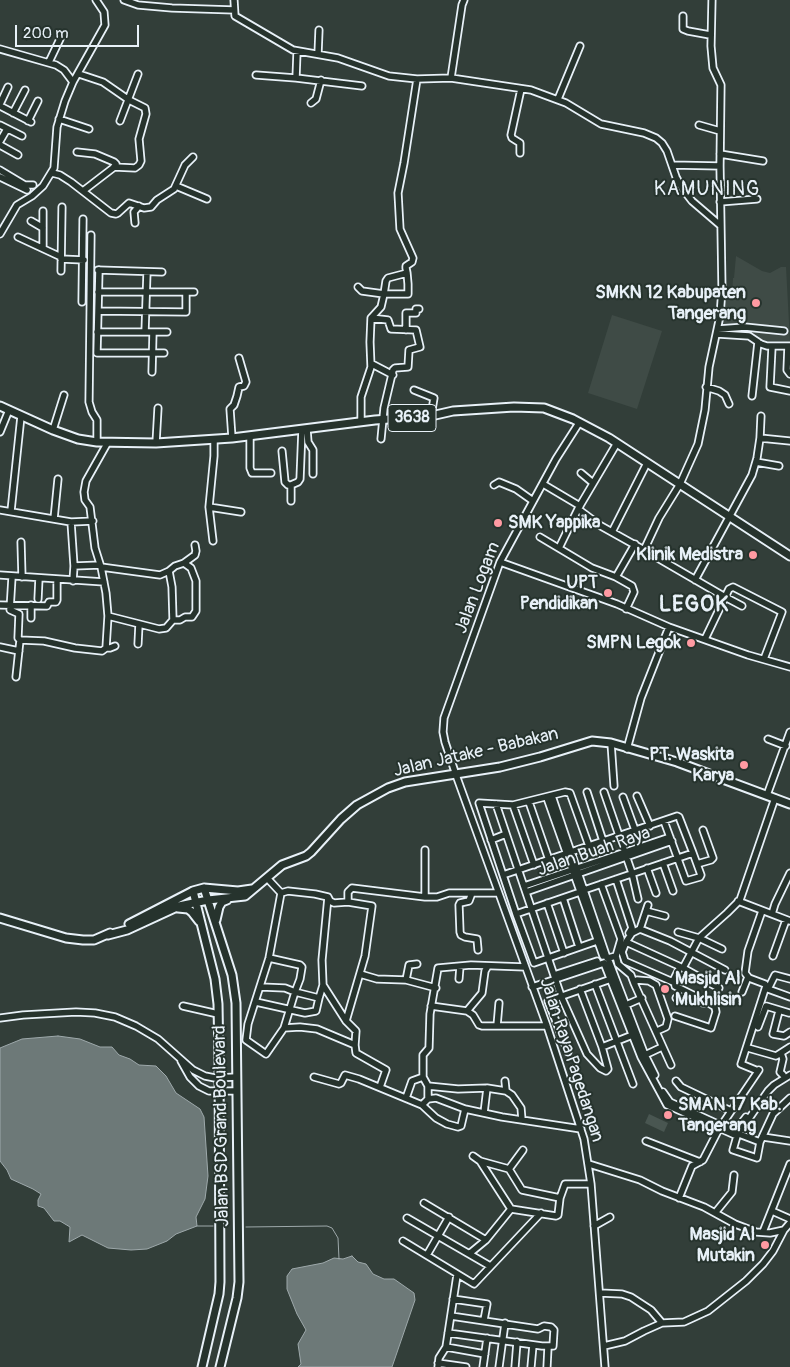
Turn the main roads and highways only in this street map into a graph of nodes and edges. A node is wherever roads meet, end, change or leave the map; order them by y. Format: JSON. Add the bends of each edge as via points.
{"nodes":[{"id":1,"x":0,"y":406,"type":"edge"},
{"id":2,"x":790,"y":556,"type":"edge"},
{"id":3,"x":790,"y":804,"type":"edge"},
{"id":4,"x":204,"y":888,"type":"junction"},
{"id":5,"x":253,"y":889,"type":"junction"},
{"id":6,"x":193,"y":891,"type":"junction"},
{"id":7,"x":232,"y":898,"type":"junction"},
{"id":8,"x":208,"y":900,"type":"junction"},
{"id":9,"x":196,"y":902,"type":"junction"},
{"id":10,"x":174,"y":908,"type":"junction"},
{"id":11,"x":0,"y":918,"type":"edge"},
{"id":12,"x":202,"y":926,"type":"junction"},
{"id":13,"x":216,"y":926,"type":"junction"},
{"id":14,"x":108,"y":935,"type":"junction"},
{"id":15,"x":202,"y":1367,"type":"edge"},
{"id":16,"x":220,"y":1367,"type":"edge"}],
"edges":[{"from":1,"to":2,"type":"main road","number":"3638","via":[[78,439],[156,443],[214,440],[453,411],[544,408],[567,416],[617,443]]},
{"from":3,"to":5,"type":"main road","name":"Jalan Jatake - Babakan","via":[[677,762],[592,741],[540,757],[388,788],[364,800],[341,819],[306,856],[282,866]]},
{"from":4,"to":5,"type":"main road"},
{"from":4,"to":6,"type":"main road"},
{"from":4,"to":8,"type":"main road","name":"Jalan BSD Grand Boulevard"},
{"from":5,"to":7,"type":"main road","name":"Jalan Jatake - Babakan","via":[[245,896]]},
{"from":6,"to":9,"type":"main road","name":"Jalan BSD Grand Boulevard"},
{"from":6,"to":14,"type":"main road"},
{"from":7,"to":8,"type":"main road"},
{"from":7,"to":13,"type":"main road","via":[[219,907]]},
{"from":8,"to":9,"type":"main road"},
{"from":8,"to":13,"type":"main road","name":"Jalan BSD Grand Boulevard"},
{"from":9,"to":10,"type":"main road"},
{"from":9,"to":12,"type":"main road","name":"Jalan BSD Grand Boulevard"},
{"from":10,"to":12,"type":"main road","via":[[188,909]]},
{"from":10,"to":14,"type":"main road","via":[[127,930]]},
{"from":11,"to":14,"type":"main road","via":[[66,938],[94,940]]},
{"from":12,"to":15,"type":"main road","name":"Jalan BSD Grand Boulevard","via":[[215,979],[218,1014],[220,1282]]},
{"from":13,"to":16,"type":"main road","name":"Jalan BSD Grand Boulevard","via":[[232,975],[236,1003],[239,1282]]}]}
